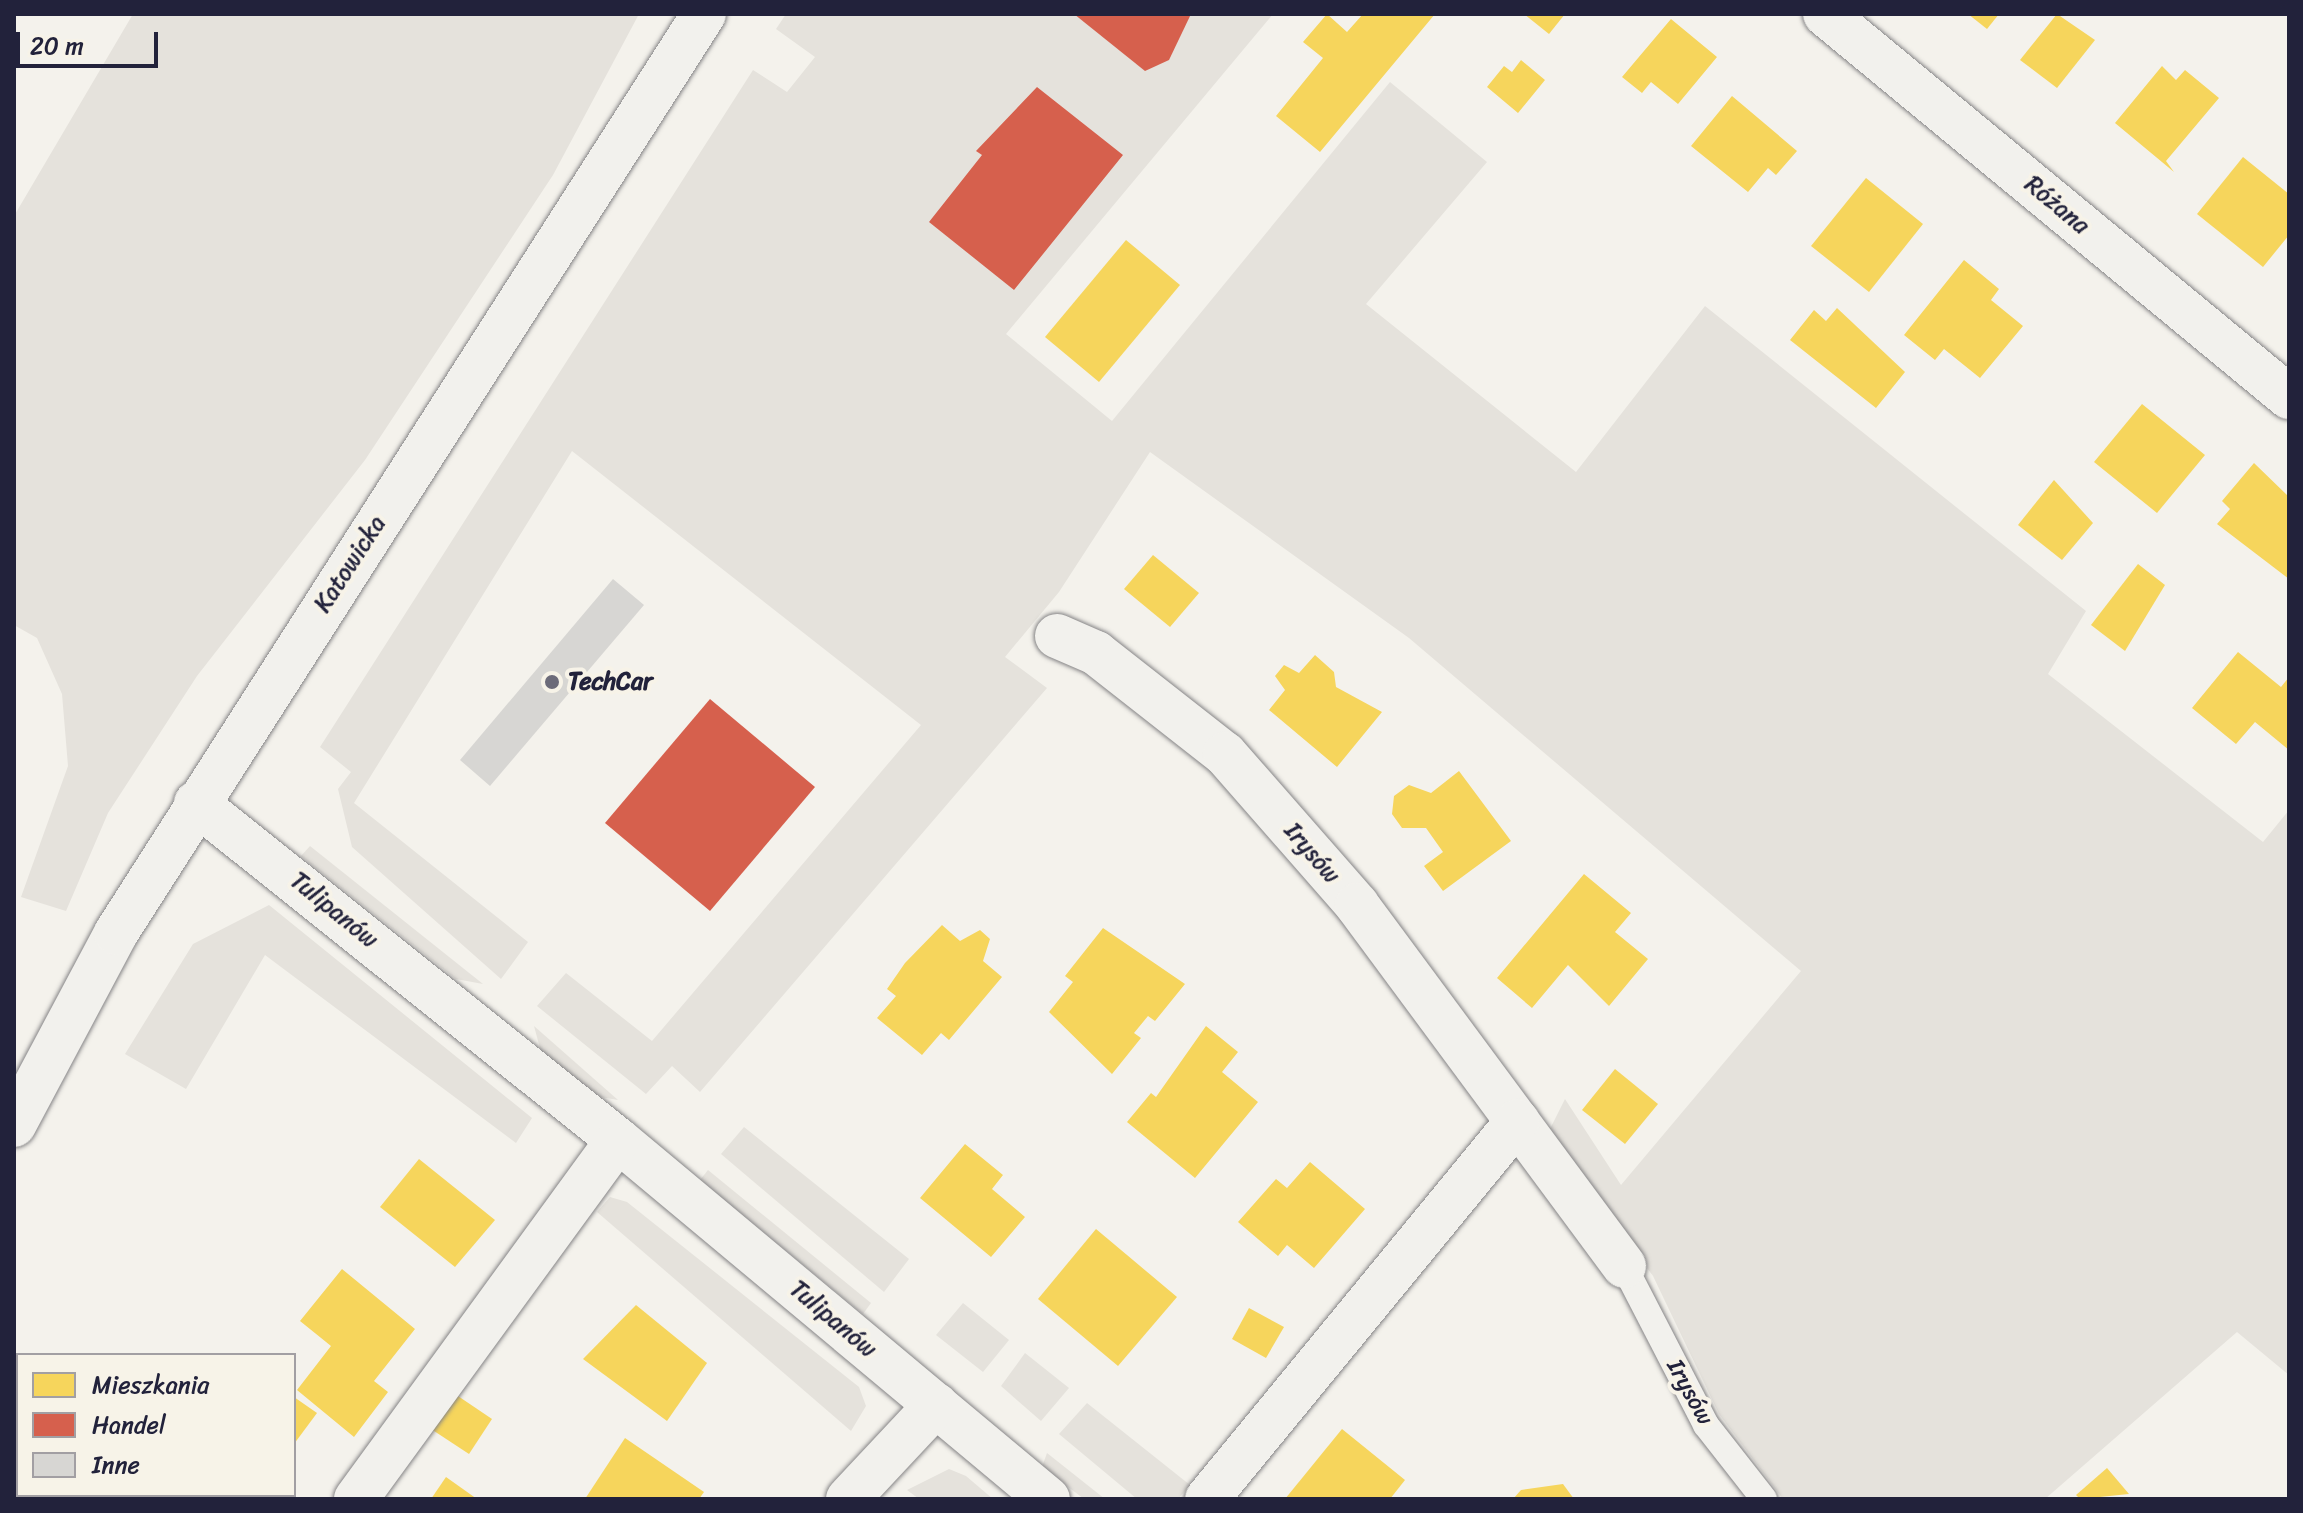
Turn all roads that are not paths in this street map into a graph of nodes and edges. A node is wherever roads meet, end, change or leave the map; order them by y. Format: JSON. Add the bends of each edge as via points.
{"nodes":[{"id":1,"x":704,"y":14,"type":"edge"},
{"id":2,"x":1825,"y":14,"type":"edge"},
{"id":3,"x":2289,"y":397,"type":"edge"},
{"id":4,"x":1057,"y":636,"type":"dead end"},
{"id":5,"x":196,"y":803,"type":"junction"},
{"id":6,"x":1517,"y":1121,"type":"junction"},
{"id":7,"x":14,"y":1125,"type":"edge"},
{"id":8,"x":618,"y":1140,"type":"junction"},
{"id":9,"x":1624,"y":1266,"type":"joint"},
{"id":10,"x":936,"y":1405,"type":"junction"},
{"id":11,"x":356,"y":1499,"type":"edge"},
{"id":12,"x":848,"y":1499,"type":"edge"},
{"id":13,"x":1048,"y":1499,"type":"edge"},
{"id":14,"x":1207,"y":1499,"type":"edge"},
{"id":15,"x":1764,"y":1499,"type":"edge"}],
"edges":[{"from":1,"to":5,"type":"street","name":"Katowicka"},
{"from":2,"to":3,"type":"street","name":"Różana"},
{"from":4,"to":6,"type":"street","name":"Irysów","via":[[1096,653],[1225,754],[1357,905]]},
{"from":5,"to":7,"type":"street","name":"Katowicka","via":[[95,966]]},
{"from":5,"to":8,"type":"street","name":"Tulipanów"},
{"from":6,"to":9,"type":"street","name":"Irysów"},
{"from":6,"to":14,"type":"street"},
{"from":8,"to":10,"type":"street","name":"Tulipanów"},
{"from":8,"to":11,"type":"street"},
{"from":9,"to":15,"type":"lane","name":"Irysów","via":[[1706,1425]]},
{"from":10,"to":12,"type":"street"},
{"from":10,"to":13,"type":"street","name":"Tulipanów"}]}
